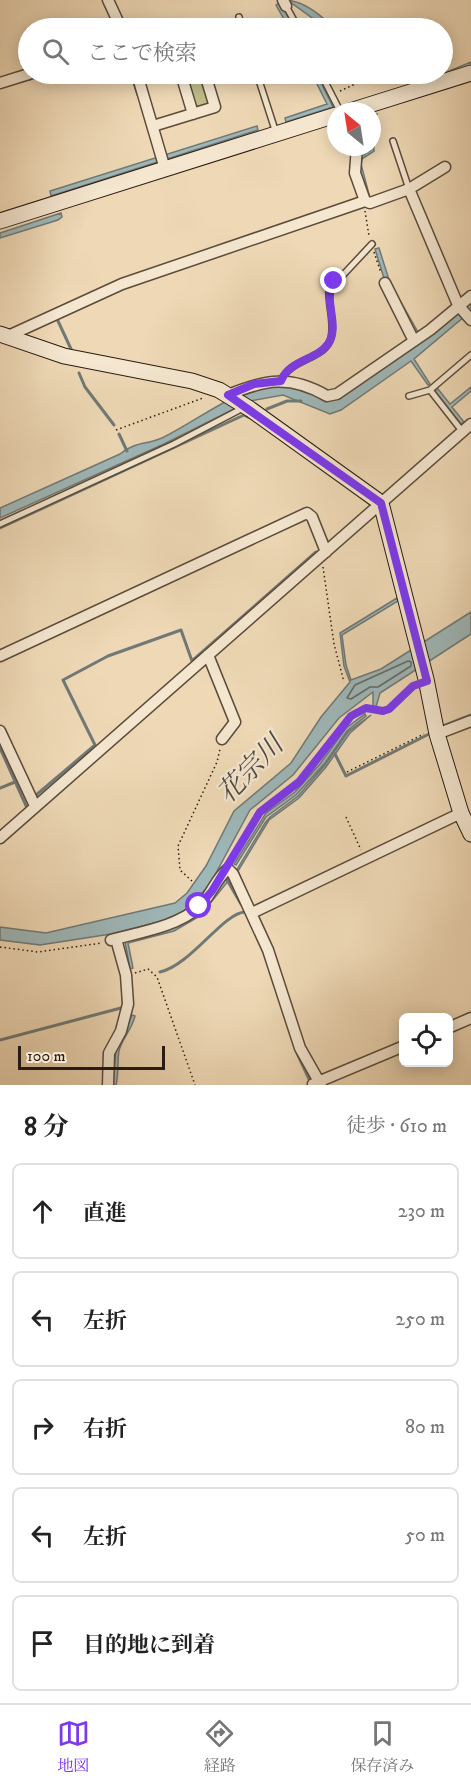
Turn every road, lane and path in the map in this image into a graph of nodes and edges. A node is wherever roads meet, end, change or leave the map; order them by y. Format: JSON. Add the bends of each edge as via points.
{"nodes":[{"id":1,"x":108,"y":0,"type":"edge"},
{"id":2,"x":284,"y":3,"type":"edge"},
{"id":3,"x":116,"y":18,"type":"edge"},
{"id":4,"x":292,"y":18,"type":"edge"},
{"id":5,"x":471,"y":73,"type":"edge"},
{"id":6,"x":18,"y":77,"type":"edge"},
{"id":7,"x":453,"y":79,"type":"edge"},
{"id":8,"x":0,"y":83,"type":"edge"},
{"id":9,"x":140,"y":84,"type":"edge"},
{"id":10,"x":184,"y":84,"type":"edge"},
{"id":11,"x":208,"y":84,"type":"edge"},
{"id":12,"x":259,"y":84,"type":"edge"},
{"id":13,"x":327,"y":84,"type":"edge"},
{"id":14,"x":356,"y":84,"type":"edge"},
{"id":15,"x":436,"y":84,"type":"edge"},
{"id":16,"x":333,"y":95,"type":"junction"},
{"id":17,"x":336,"y":102,"type":"edge"},
{"id":18,"x":379,"y":102,"type":"edge"},
{"id":19,"x":193,"y":114,"type":"junction"},
{"id":20,"x":327,"y":118,"type":"edge"},
{"id":21,"x":153,"y":126,"type":"junction"},
{"id":22,"x":276,"y":134,"type":"junction"},
{"id":23,"x":393,"y":141,"type":"dead end"},
{"id":24,"x":356,"y":156,"type":"edge"},
{"id":25,"x":445,"y":167,"type":"dead end"},
{"id":26,"x":165,"y":169,"type":"junction"},
{"id":27,"x":409,"y":189,"type":"junction"},
{"id":28,"x":365,"y":201,"type":"junction"},
{"id":29,"x":0,"y":221,"type":"edge"},
{"id":30,"x":372,"y":244,"type":"dead end"},
{"id":31,"x":385,"y":283,"type":"dead end"},
{"id":32,"x":471,"y":296,"type":"edge"},
{"id":33,"x":458,"y":305,"type":"junction"},
{"id":34,"x":471,"y":320,"type":"edge"},
{"id":35,"x":2,"y":336,"type":"edge"},
{"id":36,"x":414,"y":341,"type":"junction"},
{"id":37,"x":471,"y":355,"type":"edge"},
{"id":38,"x":281,"y":381,"type":"junction"},
{"id":39,"x":430,"y":390,"type":"junction"},
{"id":40,"x":224,"y":393,"type":"junction"},
{"id":41,"x":409,"y":396,"type":"dead end"},
{"id":42,"x":246,"y":407,"type":"junction"},
{"id":43,"x":467,"y":428,"type":"edge"},
{"id":44,"x":116,"y":430,"type":"dead end"},
{"id":45,"x":381,"y":503,"type":"junction"},
{"id":46,"x":0,"y":524,"type":"edge"},
{"id":47,"x":322,"y":555,"type":"junction"},
{"id":48,"x":208,"y":655,"type":"junction"},
{"id":49,"x":0,"y":656,"type":"edge"},
{"id":50,"x":427,"y":680,"type":"junction"},
{"id":51,"x":344,"y":682,"type":"dead end"},
{"id":52,"x":471,"y":721,"type":"edge"},
{"id":53,"x":0,"y":731,"type":"edge"},
{"id":54,"x":437,"y":731,"type":"junction"},
{"id":55,"x":222,"y":739,"type":"joint"},
{"id":56,"x":347,"y":772,"type":"dead end"},
{"id":57,"x":35,"y":806,"type":"junction"},
{"id":58,"x":460,"y":813,"type":"junction"},
{"id":59,"x":346,"y":817,"type":"dead end"},
{"id":60,"x":471,"y":834,"type":"edge"},
{"id":61,"x":0,"y":838,"type":"edge"},
{"id":62,"x":367,"y":858,"type":"junction"},
{"id":63,"x":225,"y":871,"type":"junction"},
{"id":64,"x":192,"y":881,"type":"dead end"},
{"id":65,"x":252,"y":913,"type":"junction"},
{"id":66,"x":114,"y":940,"type":"junction"},
{"id":67,"x":0,"y":947,"type":"edge"},
{"id":68,"x":126,"y":975,"type":"junction"},
{"id":69,"x":471,"y":1018,"type":"edge"},
{"id":70,"x":453,"y":1026,"type":"edge"},
{"id":71,"x":399,"y":1048,"type":"edge"},
{"id":72,"x":316,"y":1084,"type":"edge"},
{"id":73,"x":108,"y":1085,"type":"edge"},
{"id":74,"x":195,"y":1085,"type":"edge"}],
"edges":[{"from":1,"to":3,"type":"street"},
{"from":2,"to":4,"type":"lane"},
{"from":5,"to":7,"type":"street"},
{"from":6,"to":8,"type":"street"},
{"from":9,"to":21,"type":"street"},
{"from":10,"to":19,"type":"street"},
{"from":11,"to":19,"type":"street","via":[[215,107]]},
{"from":12,"to":22,"type":"lane"},
{"from":13,"to":16,"type":"lane"},
{"from":14,"to":16,"type":"path"},
{"from":15,"to":18,"type":"street"},
{"from":16,"to":17,"type":"lane"},
{"from":19,"to":21,"type":"street"},
{"from":20,"to":22,"type":"street"},
{"from":21,"to":26,"type":"street"},
{"from":22,"to":26,"type":"street"},
{"from":23,"to":27,"type":"lane"},
{"from":24,"to":28,"type":"street","via":[[355,173]]},
{"from":25,"to":27,"type":"street"},
{"from":26,"to":29,"type":"street"},
{"from":27,"to":28,"type":"street","via":[[378,201]]},
{"from":27,"to":33,"type":"street"},
{"from":28,"to":35,"type":"street","via":[[122,284]]},
{"from":30,"to":38,"type":"lane","via":[[329,290],[332,330],[328,344],[294,364]]},
{"from":31,"to":36,"type":"street"},
{"from":32,"to":33,"type":"street"},
{"from":33,"to":34,"type":"street"},
{"from":33,"to":36,"type":"street"},
{"from":35,"to":40,"type":"street","via":[[64,356],[192,381]]},
{"from":36,"to":38,"type":"street","via":[[337,394],[327,396],[311,387]]},
{"from":37,"to":39,"type":"lane"},
{"from":38,"to":40,"type":"street"},
{"from":39,"to":41,"type":"lane"},
{"from":39,"to":43,"type":"lane"},
{"from":40,"to":42,"type":"street"},
{"from":40,"to":44,"type":"path"},
{"from":42,"to":45,"type":"street"},
{"from":42,"to":46,"type":"lane"},
{"from":43,"to":45,"type":"street"},
{"from":45,"to":47,"type":"street"},
{"from":45,"to":50,"type":"street"},
{"from":47,"to":48,"type":"street"},
{"from":47,"to":49,"type":"street","via":[[312,517],[307,513]]},
{"from":47,"to":51,"type":"path","via":[[334,644]]},
{"from":48,"to":55,"type":"street","via":[[235,722]]},
{"from":48,"to":57,"type":"street"},
{"from":50,"to":54,"type":"street"},
{"from":50,"to":63,"type":"path","via":[[413,686],[389,709],[366,708],[351,716],[299,782],[260,812]]},
{"from":52,"to":54,"type":"street"},
{"from":53,"to":57,"type":"street"},
{"from":54,"to":56,"type":"path"},
{"from":54,"to":58,"type":"street"},
{"from":55,"to":64,"type":"path","via":[[217,762],[178,846],[180,870]]},
{"from":57,"to":61,"type":"street"},
{"from":58,"to":60,"type":"street"},
{"from":58,"to":62,"type":"street"},
{"from":59,"to":62,"type":"path"},
{"from":62,"to":65,"type":"street"},
{"from":63,"to":65,"type":"street","via":[[233,874]]},
{"from":63,"to":66,"type":"street","via":[[188,915]]},
{"from":65,"to":72,"type":"street"},
{"from":66,"to":67,"type":"path","via":[[38,952]]},
{"from":66,"to":68,"type":"street"},
{"from":68,"to":73,"type":"street","via":[[128,1004],[121,1031],[109,1053]]},
{"from":68,"to":74,"type":"path","via":[[148,969],[157,977]]},
{"from":69,"to":70,"type":"street"},
{"from":71,"to":72,"type":"street"}]}
